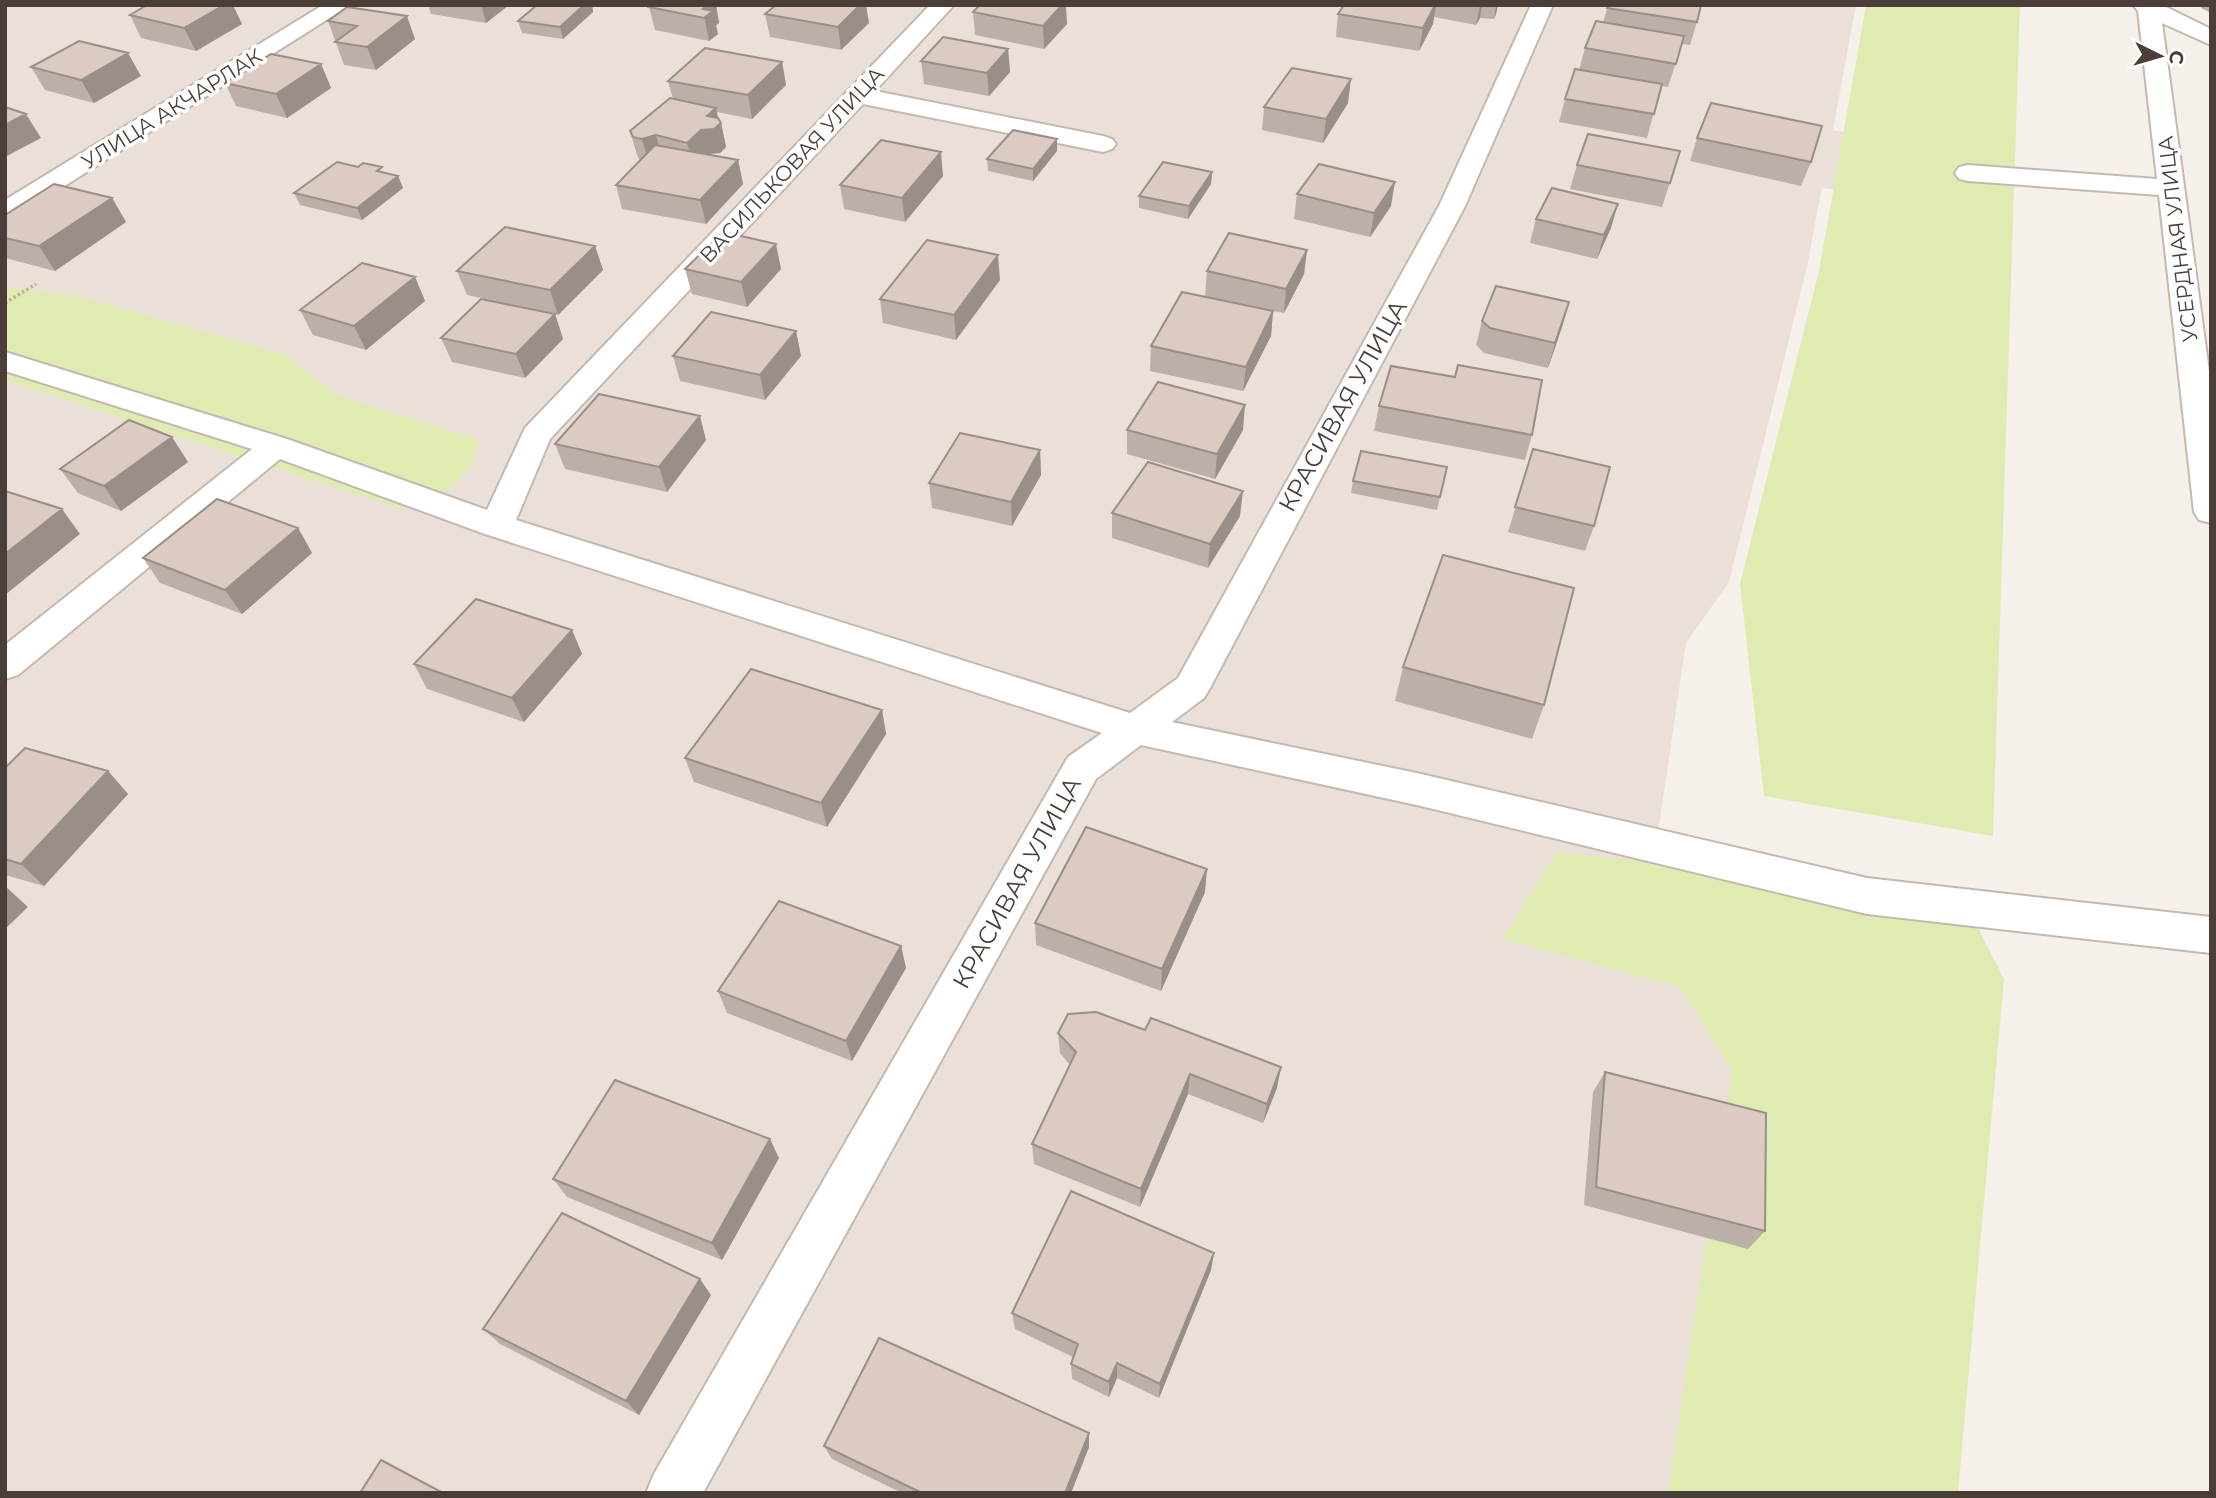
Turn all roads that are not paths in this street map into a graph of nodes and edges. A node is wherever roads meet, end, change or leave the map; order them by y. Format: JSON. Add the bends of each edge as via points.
{"nodes":[{"id":1,"x":339,"y":5,"type":"edge"},
{"id":2,"x":943,"y":5,"type":"edge"},
{"id":3,"x":1542,"y":5,"type":"edge"},
{"id":4,"x":2147,"y":6,"type":"edge"},
{"id":5,"x":2211,"y":38,"type":"edge"},
{"id":6,"x":858,"y":95,"type":"junction"},
{"id":7,"x":1103,"y":144,"type":"dead end"},
{"id":8,"x":1968,"y":173,"type":"dead end"},
{"id":9,"x":2172,"y":188,"type":"junction"},
{"id":10,"x":5,"y":212,"type":"edge"},
{"id":11,"x":5,"y":361,"type":"edge"},
{"id":12,"x":276,"y":446,"type":"junction"},
{"id":13,"x":2211,"y":512,"type":"edge"},
{"id":14,"x":497,"y":526,"type":"junction"},
{"id":15,"x":5,"y":665,"type":"edge"},
{"id":16,"x":1135,"y":729,"type":"junction"},
{"id":17,"x":2211,"y":935,"type":"edge"},
{"id":18,"x":673,"y":1493,"type":"edge"}],
"edges":[{"from":1,"to":10,"type":"street","name":"УЛИЦА АКЧАРЛАК"},
{"from":2,"to":6,"type":"street","name":"ВАСИЛЬКОВАЯ УЛИЦА"},
{"from":3,"to":16,"type":"street","name":"КРАСИВАЯ УЛИЦА","via":[[1452,206],[1191,688]]},
{"from":4,"to":5,"type":"street"},
{"from":4,"to":9,"type":"street","name":"УСЕРДНАЯ УЛИЦА"},
{"from":6,"to":7,"type":"street"},
{"from":6,"to":14,"type":"street","name":"ВАСИЛЬКОВАЯ УЛИЦА","via":[[536,435]]},
{"from":8,"to":9,"type":"street"},
{"from":9,"to":13,"type":"street","name":"УСЕРДНАЯ УЛИЦА"},
{"from":11,"to":12,"type":"street"},
{"from":12,"to":14,"type":"street"},
{"from":12,"to":15,"type":"street"},
{"from":14,"to":16,"type":"street"},
{"from":16,"to":17,"type":"street","via":[[1420,790],[1867,896]]},
{"from":16,"to":18,"type":"street","name":"КРАСИВАЯ УЛИЦА","via":[[1082,768]]}]}
